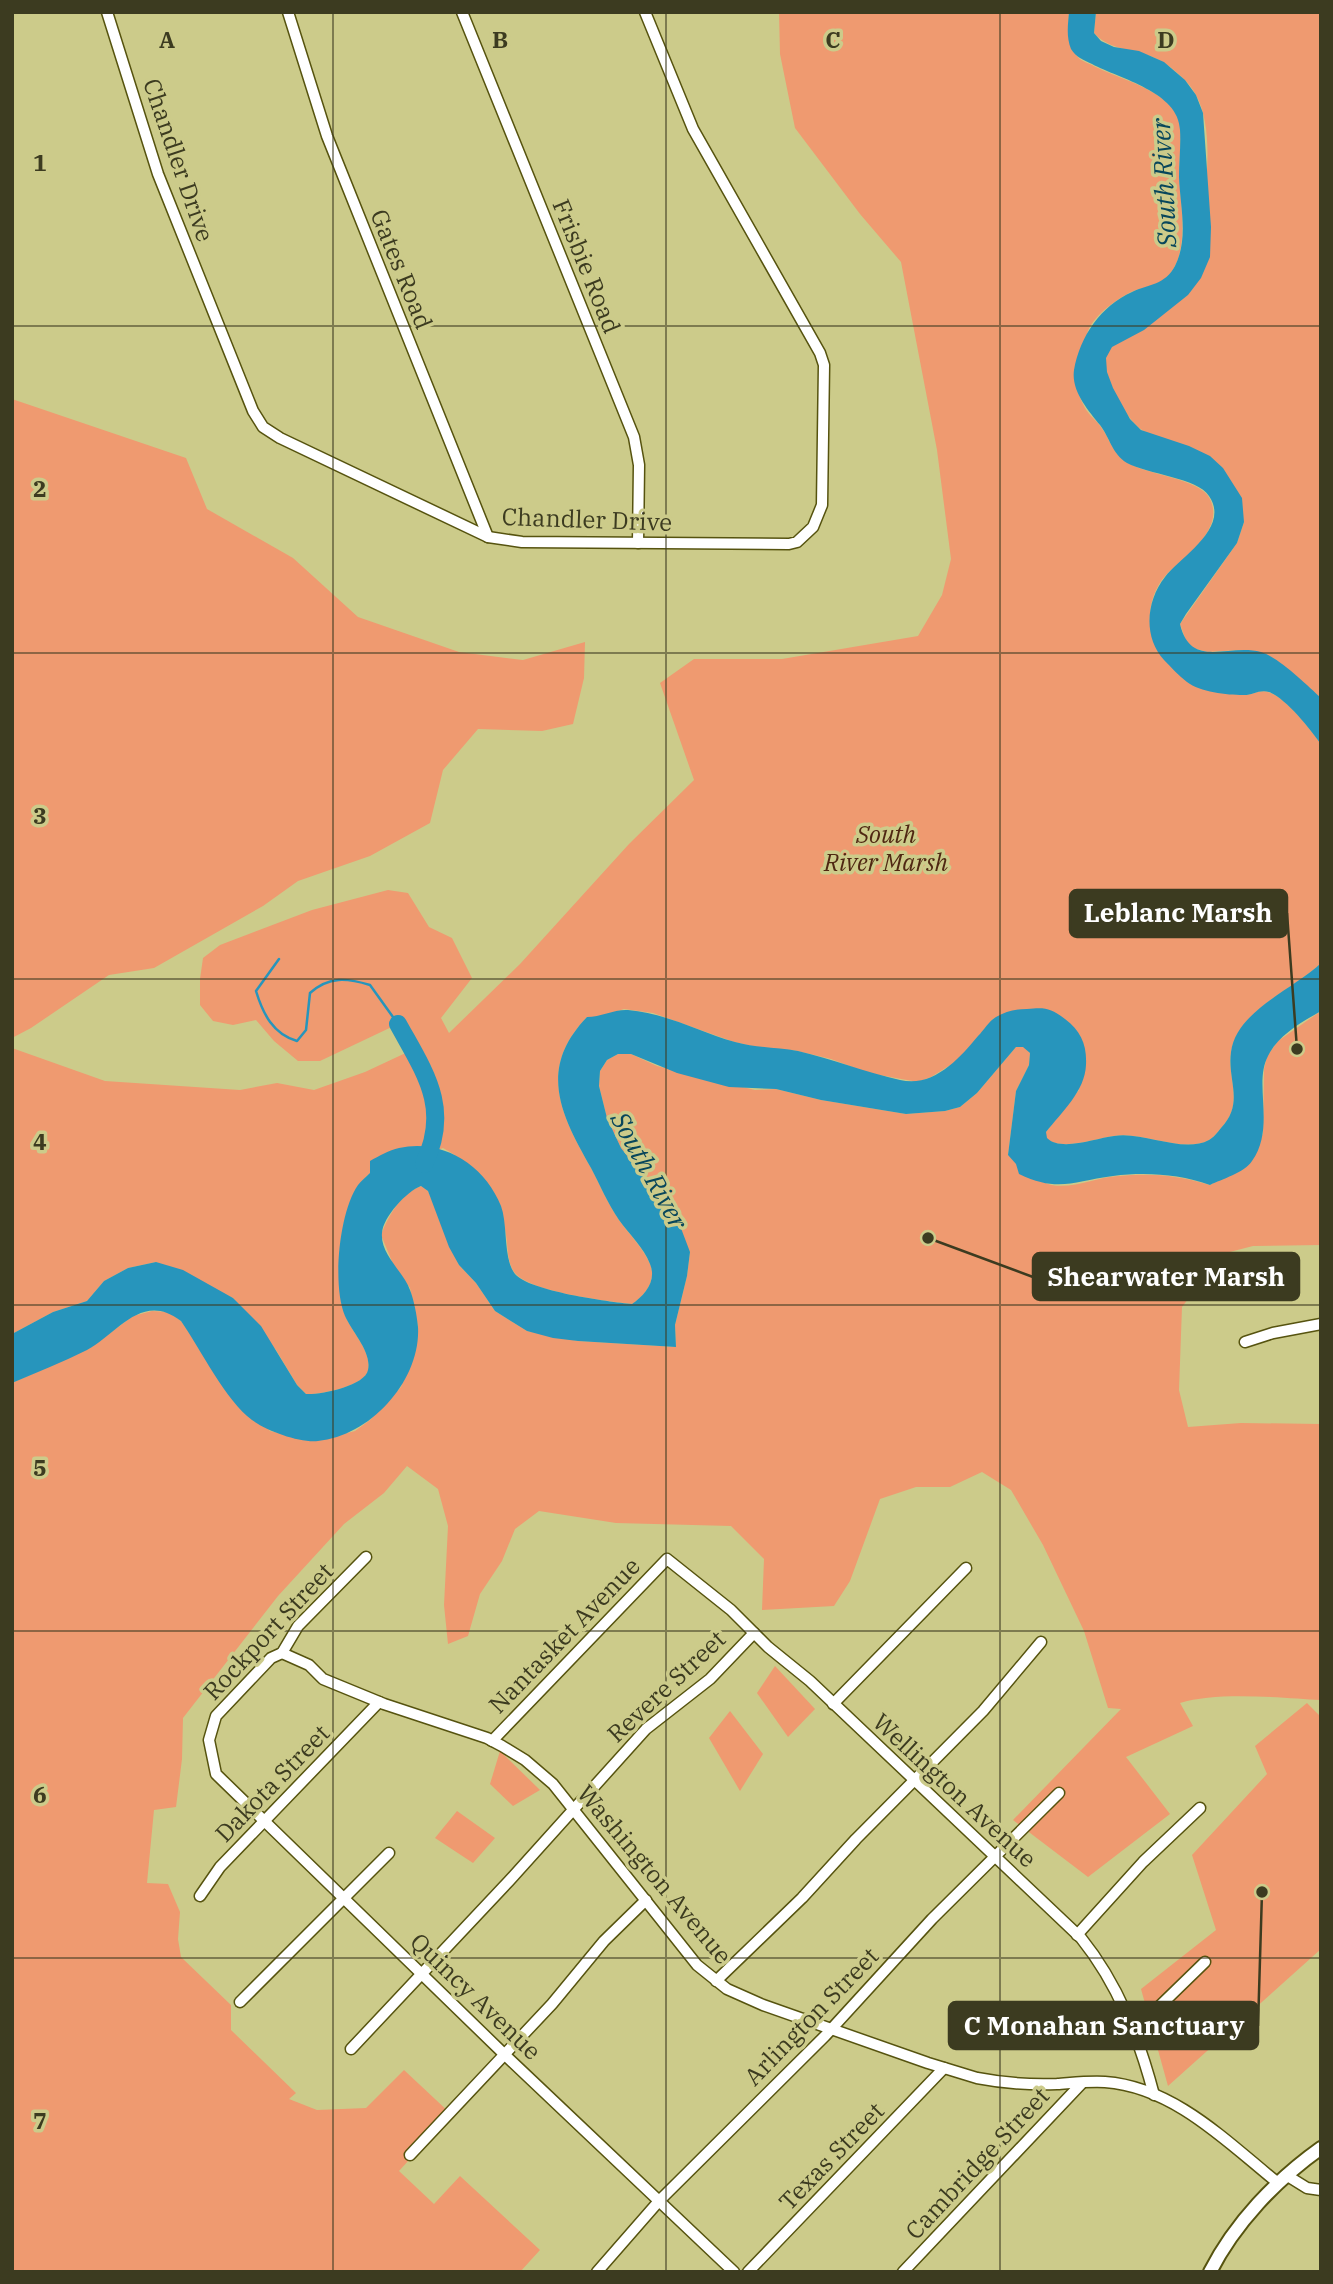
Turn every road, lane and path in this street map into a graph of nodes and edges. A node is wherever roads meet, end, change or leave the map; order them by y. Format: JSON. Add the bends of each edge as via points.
{"nodes":[{"id":1,"x":107,"y":12,"type":"edge"},
{"id":2,"x":288,"y":12,"type":"edge"},
{"id":3,"x":462,"y":12,"type":"edge"},
{"id":4,"x":645,"y":12,"type":"edge"},
{"id":5,"x":488,"y":537,"type":"junction"},
{"id":6,"x":639,"y":542,"type":"junction"},
{"id":7,"x":1321,"y":1324,"type":"edge"},
{"id":8,"x":1245,"y":1342,"type":"dead end"},
{"id":9,"x":366,"y":1557,"type":"dead end"},
{"id":10,"x":667,"y":1559,"type":"joint"},
{"id":11,"x":966,"y":1568,"type":"dead end"},
{"id":12,"x":754,"y":1633,"type":"junction"},
{"id":13,"x":1041,"y":1642,"type":"dead end"},
{"id":14,"x":282,"y":1653,"type":"junction"},
{"id":15,"x":379,"y":1702,"type":"junction"},
{"id":16,"x":833,"y":1704,"type":"junction"},
{"id":17,"x":209,"y":1739,"type":"joint"},
{"id":18,"x":492,"y":1741,"type":"junction"},
{"id":19,"x":914,"y":1780,"type":"junction"},
{"id":20,"x":1059,"y":1793,"type":"dead end"},
{"id":21,"x":1200,"y":1808,"type":"dead end"},
{"id":22,"x":573,"y":1809,"type":"junction"},
{"id":23,"x":264,"y":1821,"type":"junction"},
{"id":24,"x":389,"y":1853,"type":"dead end"},
{"id":25,"x":994,"y":1856,"type":"junction"},
{"id":26,"x":200,"y":1896,"type":"dead end"},
{"id":27,"x":344,"y":1898,"type":"junction"},
{"id":28,"x":646,"y":1900,"type":"junction"},
{"id":29,"x":1077,"y":1935,"type":"junction"},
{"id":30,"x":1205,"y":1962,"type":"dead end"},
{"id":31,"x":422,"y":1972,"type":"junction"},
{"id":32,"x":716,"y":1982,"type":"junction"},
{"id":33,"x":240,"y":2002,"type":"dead end"},
{"id":34,"x":830,"y":2029,"type":"junction"},
{"id":35,"x":1134,"y":2031,"type":"junction"},
{"id":36,"x":351,"y":2049,"type":"dead end"},
{"id":37,"x":505,"y":2055,"type":"junction"},
{"id":38,"x":944,"y":2068,"type":"junction"},
{"id":39,"x":1082,"y":2083,"type":"junction"},
{"id":40,"x":1154,"y":2095,"type":"junction"},
{"id":41,"x":1321,"y":2148,"type":"edge"},
{"id":42,"x":410,"y":2155,"type":"dead end"},
{"id":43,"x":1282,"y":2179,"type":"junction"},
{"id":44,"x":1321,"y":2190,"type":"edge"},
{"id":45,"x":659,"y":2201,"type":"junction"},
{"id":46,"x":597,"y":2272,"type":"edge"},
{"id":47,"x":734,"y":2272,"type":"edge"},
{"id":48,"x":748,"y":2272,"type":"edge"},
{"id":49,"x":903,"y":2272,"type":"edge"},
{"id":50,"x":1210,"y":2272,"type":"edge"}],
"edges":[{"from":1,"to":5,"type":"street","name":"Chandler Drive","via":[[158,174],[263,428]]},
{"from":2,"to":5,"type":"street","name":"Gates Road","via":[[327,136]]},
{"from":3,"to":6,"type":"street","name":"Frisbie Road","via":[[634,437],[639,465]]},
{"from":4,"to":6,"type":"street","name":"Chandler Drive","via":[[693,129],[822,359],[824,470],[819,514],[797,542],[781,546]]},
{"from":5,"to":6,"type":"street","name":"Chandler Drive"},
{"from":7,"to":8,"type":"street"},
{"from":9,"to":14,"type":"street","name":"Rockport Street","via":[[298,1626]]},
{"from":10,"to":12,"type":"street","name":"Wellington Avenue"},
{"from":10,"to":18,"type":"street","name":"Nantasket Avenue"},
{"from":11,"to":16,"type":"street"},
{"from":12,"to":16,"type":"street","name":"Wellington Avenue"},
{"from":12,"to":22,"type":"street","name":"Revere Street","via":[[710,1679],[646,1729]]},
{"from":13,"to":19,"type":"street","via":[[995,1698]]},
{"from":14,"to":15,"type":"street","name":"Washington Avenue","via":[[309,1665],[323,1679]]},
{"from":14,"to":17,"type":"street","name":"Rockport Street","via":[[271,1658],[222,1708]]},
{"from":15,"to":18,"type":"street","name":"Washington Avenue"},
{"from":15,"to":23,"type":"street","name":"Dakota Street"},
{"from":16,"to":19,"type":"street","name":"Wellington Avenue"},
{"from":17,"to":23,"type":"street","name":"Quincy Avenue","via":[[216,1774]]},
{"from":18,"to":22,"type":"street","name":"Washington Avenue","via":[[541,1773]]},
{"from":19,"to":25,"type":"street","name":"Wellington Avenue"},
{"from":19,"to":32,"type":"street"},
{"from":20,"to":25,"type":"street","name":"Arlington Street"},
{"from":21,"to":29,"type":"street"},
{"from":22,"to":28,"type":"street","name":"Washington Avenue"},
{"from":22,"to":31,"type":"street","name":"Revere Street"},
{"from":23,"to":26,"type":"street","name":"Dakota Street","via":[[220,1867]]},
{"from":23,"to":27,"type":"street","name":"Quincy Avenue"},
{"from":24,"to":27,"type":"street"},
{"from":25,"to":29,"type":"street","name":"Wellington Avenue"},
{"from":25,"to":34,"type":"street","name":"Arlington Street"},
{"from":27,"to":31,"type":"street","name":"Quincy Avenue"},
{"from":27,"to":33,"type":"street"},
{"from":28,"to":32,"type":"street","name":"Washington Avenue"},
{"from":28,"to":37,"type":"street"},
{"from":29,"to":35,"type":"street","name":"Wellington Avenue","via":[[1104,1969]]},
{"from":30,"to":35,"type":"street"},
{"from":31,"to":36,"type":"street","name":"Revere Street"},
{"from":31,"to":37,"type":"street","name":"Quincy Avenue"},
{"from":32,"to":34,"type":"street","name":"Washington Avenue"},
{"from":34,"to":38,"type":"street","name":"Washington Avenue"},
{"from":34,"to":45,"type":"street","name":"Arlington Street"},
{"from":35,"to":40,"type":"street","name":"Wellington Avenue"},
{"from":37,"to":42,"type":"street"},
{"from":37,"to":45,"type":"street","name":"Quincy Avenue"},
{"from":38,"to":39,"type":"street","name":"Washington Avenue","via":[[1007,2083]]},
{"from":38,"to":48,"type":"street","name":"Texas Street"},
{"from":39,"to":40,"type":"street","name":"Washington Avenue","via":[[1104,2082]]},
{"from":39,"to":49,"type":"street","name":"Cambridge Street"},
{"from":40,"to":43,"type":"street","name":"Washington Avenue","via":[[1175,2104]]},
{"from":41,"to":43,"type":"street"},
{"from":43,"to":44,"type":"street","name":"Washington Avenue"},
{"from":43,"to":50,"type":"street","via":[[1235,2231]]},
{"from":45,"to":46,"type":"street","name":"Arlington Street"},
{"from":45,"to":47,"type":"street","name":"Quincy Avenue"}]}
